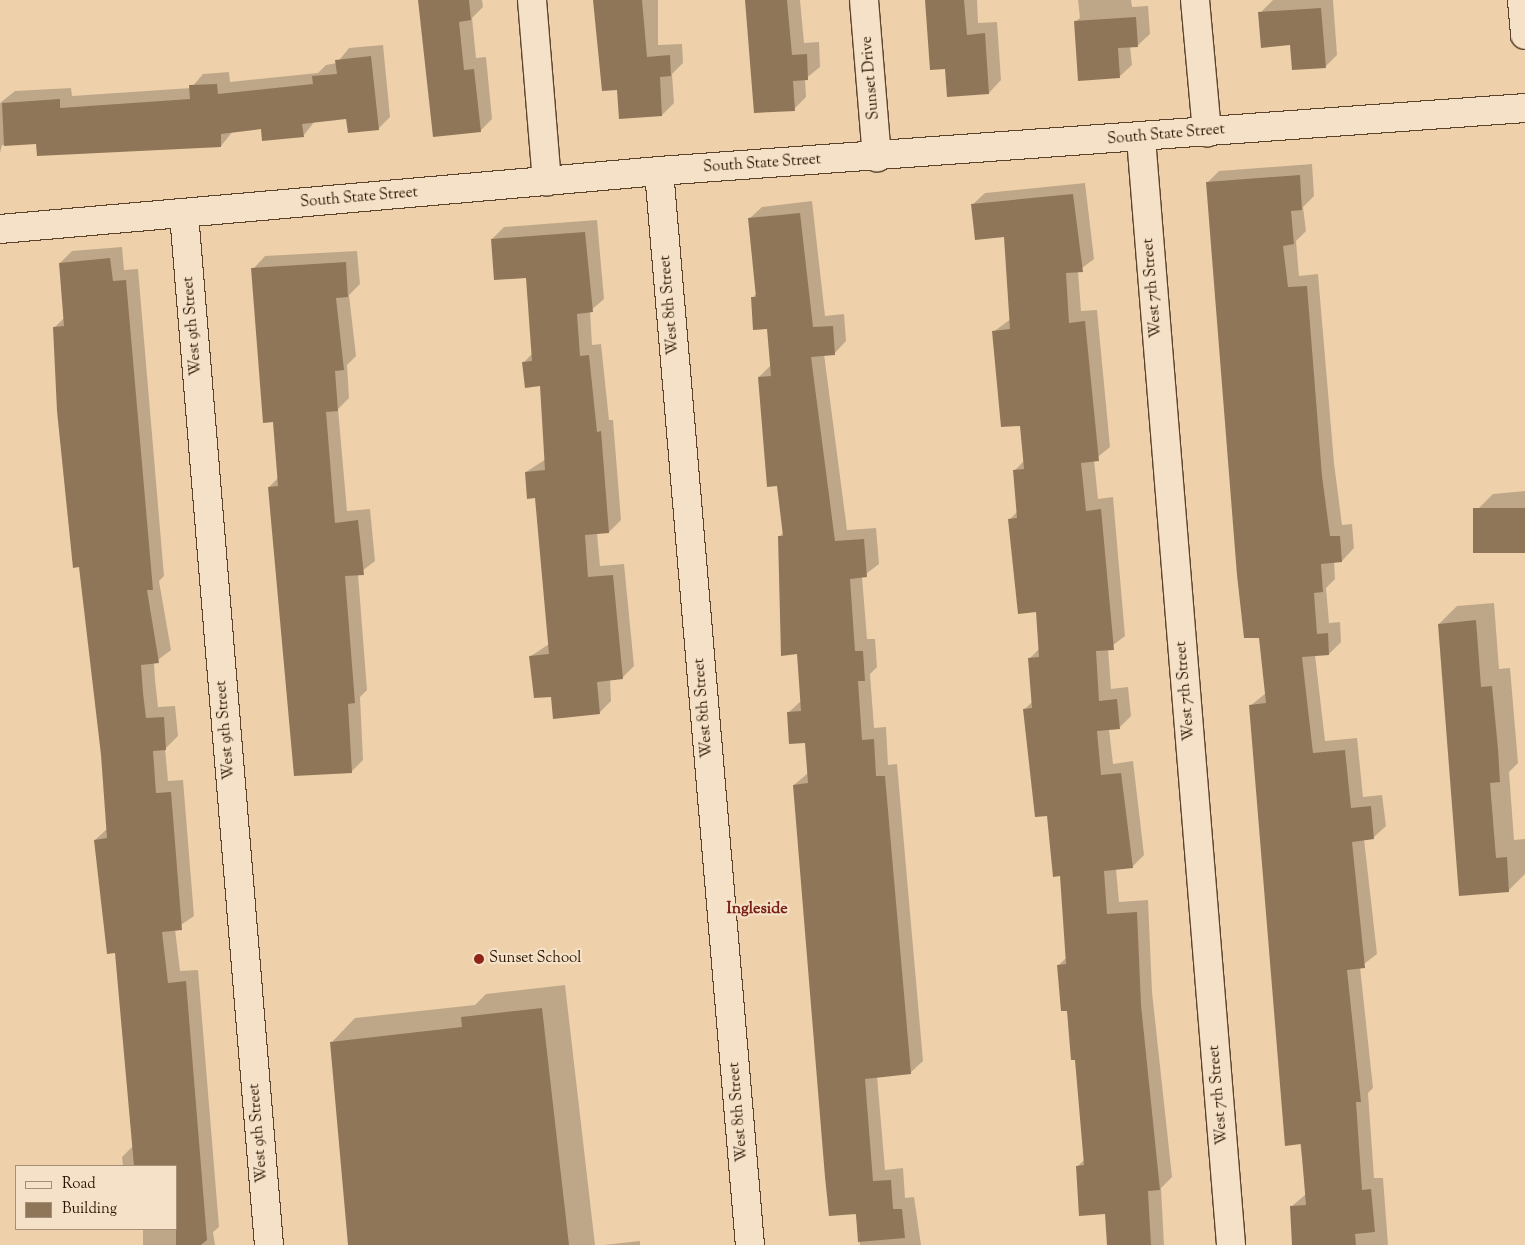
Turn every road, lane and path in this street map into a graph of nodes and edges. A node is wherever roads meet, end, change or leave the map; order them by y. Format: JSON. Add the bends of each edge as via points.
{"nodes":[{"id":1,"x":532,"y":0,"type":"edge"},
{"id":2,"x":864,"y":0,"type":"edge"},
{"id":3,"x":1195,"y":0,"type":"edge"},
{"id":4,"x":1522,"y":0,"type":"edge"},
{"id":5,"x":1525,"y":35,"type":"edge"},
{"id":6,"x":1525,"y":108,"type":"edge"},
{"id":7,"x":1207,"y":132,"type":"junction"},
{"id":8,"x":1141,"y":138,"type":"junction"},
{"id":9,"x":877,"y":157,"type":"junction"},
{"id":10,"x":659,"y":171,"type":"junction"},
{"id":11,"x":547,"y":181,"type":"junction"},
{"id":12,"x":184,"y":214,"type":"junction"},
{"id":13,"x":0,"y":229,"type":"edge"},
{"id":14,"x":269,"y":1245,"type":"edge"},
{"id":15,"x":750,"y":1245,"type":"edge"},
{"id":16,"x":1231,"y":1245,"type":"edge"}],
"edges":[{"from":1,"to":11,"type":"street"},
{"from":2,"to":9,"type":"street","name":"Sunset Drive"},
{"from":3,"to":7,"type":"street"},
{"from":4,"to":5,"type":"street"},
{"from":6,"to":7,"type":"street","name":"South State Street"},
{"from":7,"to":8,"type":"street","name":"South State Street"},
{"from":8,"to":9,"type":"street","name":"South State Street"},
{"from":8,"to":16,"type":"street","name":"West 7th Street"},
{"from":9,"to":10,"type":"street","name":"South State Street"},
{"from":10,"to":11,"type":"street","name":"South State Street"},
{"from":10,"to":15,"type":"street","name":"West 8th Street"},
{"from":11,"to":12,"type":"street","name":"South State Street"},
{"from":12,"to":13,"type":"street","name":"South State Street"},
{"from":12,"to":14,"type":"street","name":"West 9th Street"}]}
